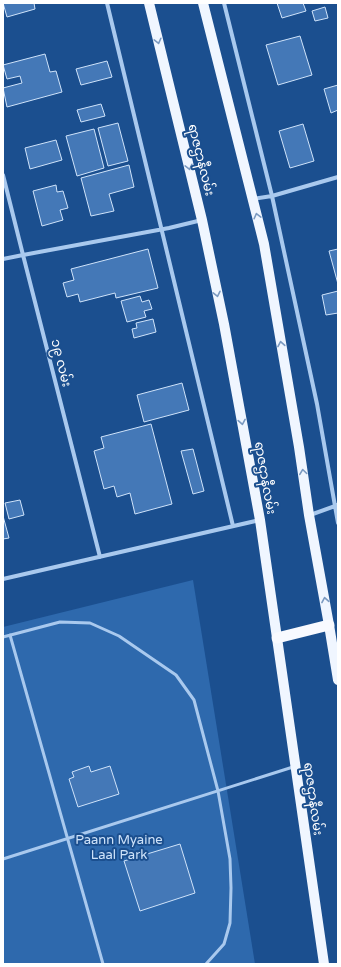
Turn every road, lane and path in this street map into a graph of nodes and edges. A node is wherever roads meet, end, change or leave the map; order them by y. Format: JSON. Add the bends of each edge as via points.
{"nodes":[{"id":1,"x":107,"y":3,"type":"edge"},
{"id":2,"x":149,"y":3,"type":"edge"},
{"id":3,"x":203,"y":3,"type":"edge"},
{"id":4,"x":224,"y":3,"type":"edge"},
{"id":5,"x":3,"y":175,"type":"edge"},
{"id":6,"x":338,"y":177,"type":"edge"},
{"id":7,"x":272,"y":196,"type":"junction"},
{"id":8,"x":252,"y":199,"type":"junction"},
{"id":9,"x":202,"y":220,"type":"junction"},
{"id":10,"x":161,"y":229,"type":"junction"},
{"id":11,"x":22,"y":255,"type":"junction"},
{"id":12,"x":3,"y":259,"type":"edge"},
{"id":13,"x":337,"y":506,"type":"edge"},
{"id":14,"x":310,"y":515,"type":"junction"},
{"id":15,"x":260,"y":520,"type":"junction"},
{"id":16,"x":338,"y":523,"type":"edge"},
{"id":17,"x":232,"y":526,"type":"junction"},
{"id":18,"x":100,"y":557,"type":"junction"},
{"id":19,"x":3,"y":579,"type":"edge"},
{"id":20,"x":329,"y":625,"type":"junction"},
{"id":21,"x":10,"y":635,"type":"junction"},
{"id":22,"x":3,"y":637,"type":"edge"},
{"id":23,"x":277,"y":638,"type":"junction"},
{"id":24,"x":338,"y":680,"type":"edge"},
{"id":25,"x":295,"y":766,"type":"junction"},
{"id":26,"x":218,"y":791,"type":"junction"},
{"id":27,"x":68,"y":839,"type":"junction"},
{"id":28,"x":3,"y":860,"type":"edge"},
{"id":29,"x":103,"y":964,"type":"edge"},
{"id":30,"x":206,"y":964,"type":"edge"},
{"id":31,"x":324,"y":964,"type":"edge"}],
"edges":[{"from":1,"to":10,"type":"street"},
{"from":2,"to":9,"type":"main road","name":"ရာဇဌာနီလမ်း","one_way":true},
{"from":3,"to":8,"type":"main road"},
{"from":4,"to":7,"type":"street"},
{"from":5,"to":11,"type":"street","name":"၁၉ လမ်း"},
{"from":6,"to":7,"type":"street"},
{"from":7,"to":8,"type":"street"},
{"from":7,"to":13,"type":"street"},
{"from":14,"to":8,"type":"main road","one_way":true,"via":[[264,244]]},
{"from":9,"to":10,"type":"street"},
{"from":9,"to":15,"type":"main road","name":"ရာဇဌာနီလမ်း","one_way":true},
{"from":10,"to":11,"type":"street"},
{"from":10,"to":17,"type":"street"},
{"from":11,"to":12,"type":"street"},
{"from":11,"to":18,"type":"street","name":"၁၉ လမ်း"},
{"from":13,"to":14,"type":"street"},
{"from":13,"to":16,"type":"street"},
{"from":20,"to":14,"type":"main road","one_way":true},
{"from":15,"to":17,"type":"street"},
{"from":15,"to":23,"type":"main road","name":"ရာဇဌာနီလမ်း"},
{"from":17,"to":18,"type":"street"},
{"from":18,"to":19,"type":"street"},
{"from":20,"to":23,"type":"highway"},
{"from":20,"to":24,"type":"main road"},
{"from":21,"to":22,"type":"lane"},
{"from":21,"to":26,"type":"lane","via":[[60,622],[90,623],[120,636],[176,675],[194,700]]},
{"from":21,"to":27,"type":"lane"},
{"from":23,"to":25,"type":"main road","name":"ရာဇဌာနီလမ်း"},
{"from":25,"to":26,"type":"lane"},
{"from":25,"to":31,"type":"main road","name":"ရာဇဌာနီလမ်း"},
{"from":26,"to":27,"type":"lane"},
{"from":26,"to":30,"type":"lane","via":[[230,859],[230,923],[224,944]]},
{"from":27,"to":28,"type":"lane"},
{"from":27,"to":29,"type":"lane"}]}
